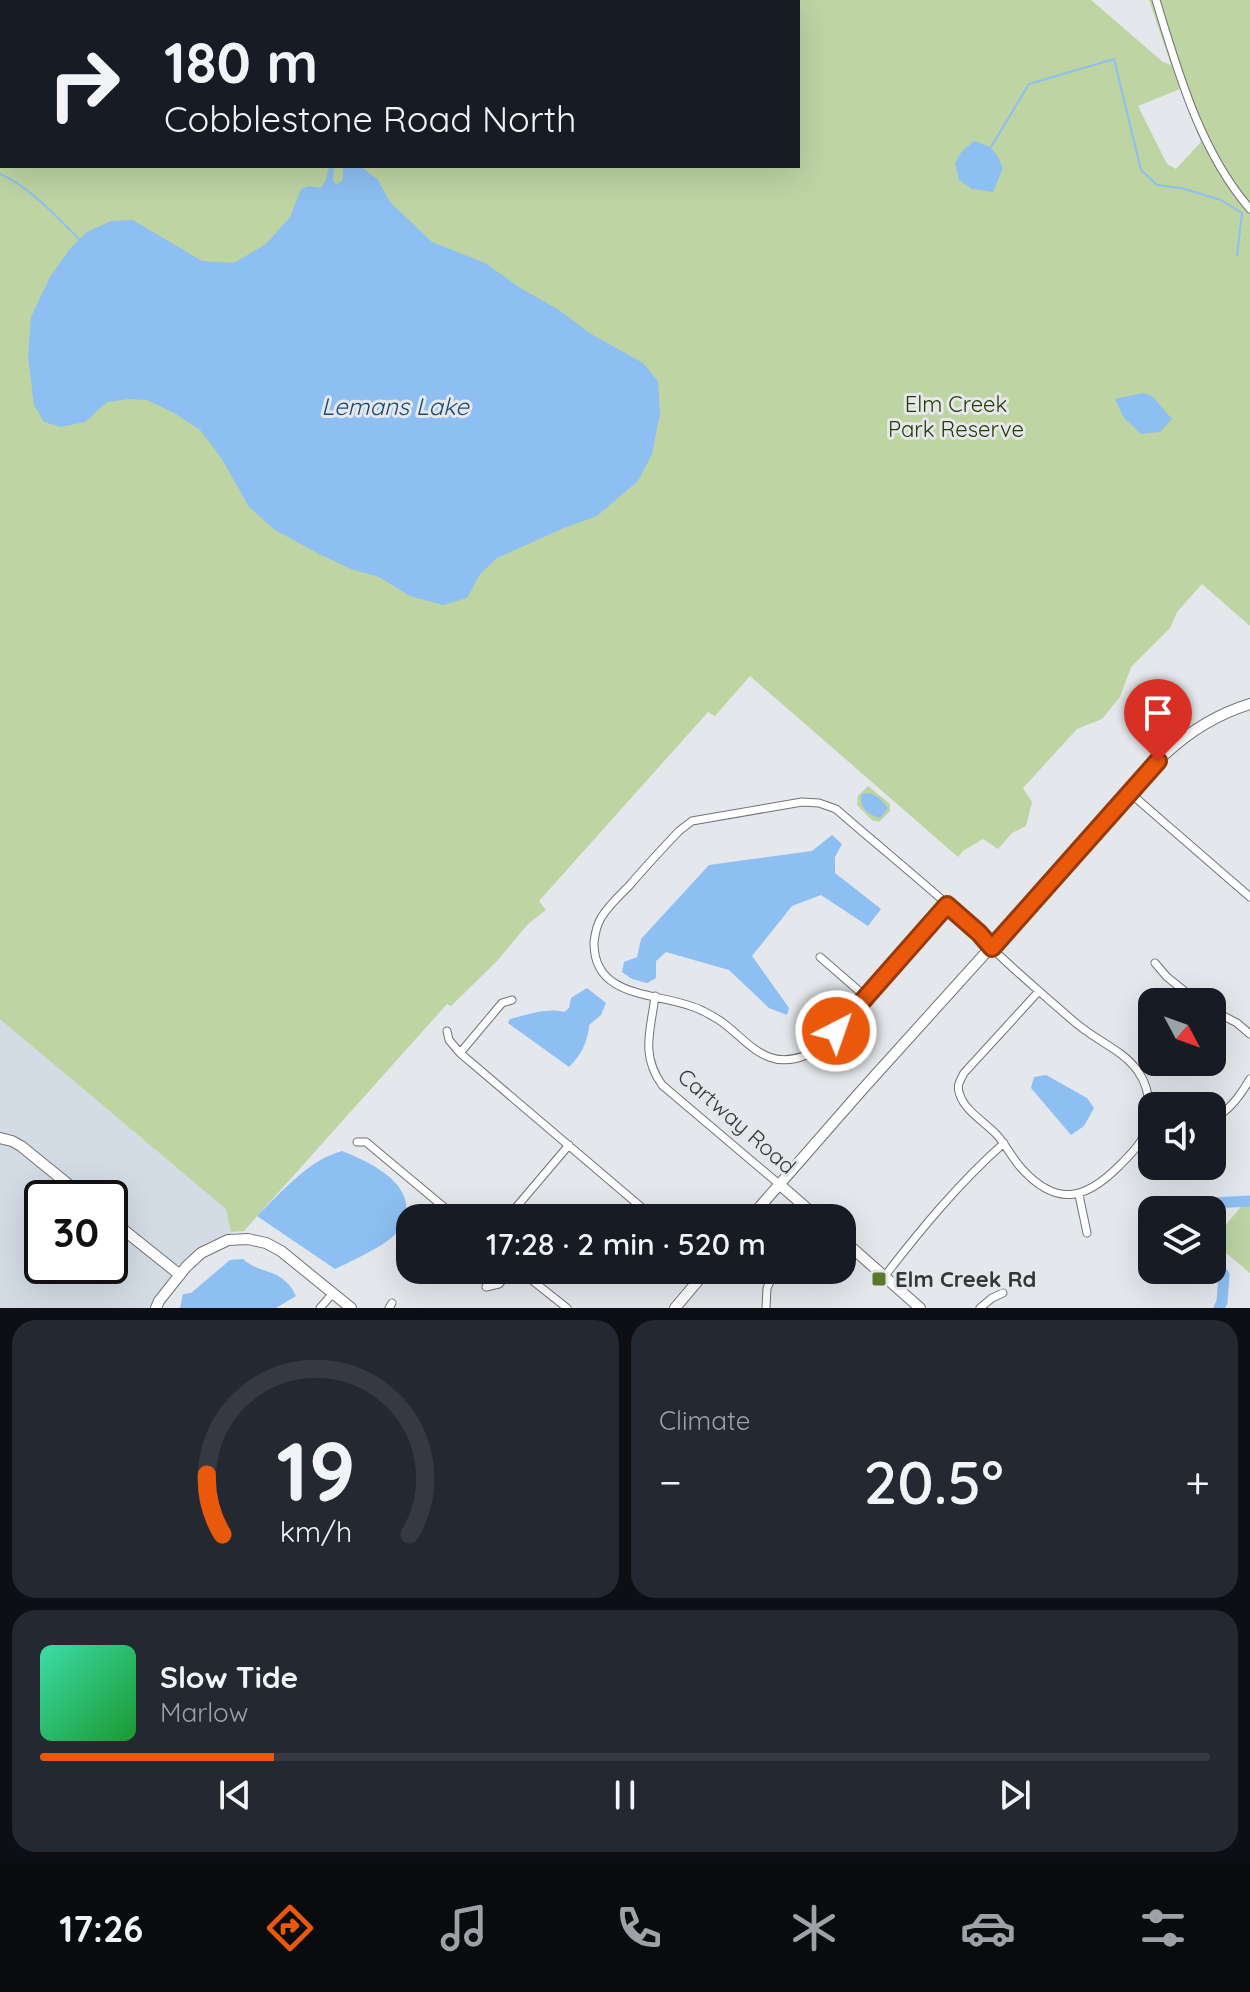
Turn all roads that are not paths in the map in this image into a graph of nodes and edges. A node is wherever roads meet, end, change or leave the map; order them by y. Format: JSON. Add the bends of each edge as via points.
{"nodes":[{"id":1,"x":1156,"y":0,"type":"edge"},
{"id":2,"x":1250,"y":209,"type":"edge"},
{"id":3,"x":1250,"y":704,"type":"edge"},
{"id":4,"x":1130,"y":793,"type":"junction"},
{"id":5,"x":1250,"y":897,"type":"edge"},
{"id":6,"x":947,"y":905,"type":"junction"},
{"id":7,"x":992,"y":948,"type":"junction"},
{"id":8,"x":820,"y":957,"type":"dead end"},
{"id":9,"x":1155,"y":963,"type":"dead end"},
{"id":10,"x":1181,"y":988,"type":"edge"},
{"id":11,"x":1039,"y":991,"type":"junction"},
{"id":12,"x":655,"y":996,"type":"junction"},
{"id":13,"x":866,"y":997,"type":"junction"},
{"id":14,"x":512,"y":1000,"type":"dead end"},
{"id":15,"x":1226,"y":1017,"type":"edge"},
{"id":16,"x":447,"y":1031,"type":"dead end"},
{"id":17,"x":1250,"y":1034,"type":"edge"},
{"id":18,"x":460,"y":1053,"type":"junction"},
{"id":19,"x":1250,"y":1079,"type":"edge"},
{"id":20,"x":1147,"y":1092,"type":"edge"},
{"id":21,"x":1226,"y":1111,"type":"edge"},
{"id":22,"x":0,"y":1138,"type":"edge"},
{"id":23,"x":357,"y":1142,"type":"dead end"},
{"id":24,"x":1004,"y":1143,"type":"junction"},
{"id":25,"x":569,"y":1145,"type":"junction"},
{"id":26,"x":1138,"y":1145,"type":"edge"},
{"id":27,"x":63,"y":1180,"type":"edge"},
{"id":28,"x":779,"y":1184,"type":"junction"},
{"id":29,"x":1079,"y":1195,"type":"junction"},
{"id":30,"x":440,"y":1204,"type":"edge"},
{"id":31,"x":519,"y":1204,"type":"edge"},
{"id":32,"x":638,"y":1204,"type":"edge"},
{"id":33,"x":762,"y":1204,"type":"edge"},
{"id":34,"x":802,"y":1204,"type":"edge"},
{"id":35,"x":128,"y":1233,"type":"edge"},
{"id":36,"x":1087,"y":1233,"type":"dead end"},
{"id":37,"x":856,"y":1252,"type":"edge"},
{"id":38,"x":180,"y":1275,"type":"junction"},
{"id":39,"x":884,"y":1277,"type":"junction"},
{"id":40,"x":499,"y":1284,"type":"edge"},
{"id":41,"x":537,"y":1284,"type":"edge"},
{"id":42,"x":695,"y":1284,"type":"edge"},
{"id":43,"x":769,"y":1284,"type":"edge"},
{"id":44,"x":486,"y":1287,"type":"dead end"},
{"id":45,"x":333,"y":1293,"type":"junction"},
{"id":46,"x":1003,"y":1293,"type":"dead end"},
{"id":47,"x":325,"y":1306,"type":"edge"},
{"id":48,"x":156,"y":1308,"type":"edge"},
{"id":49,"x":351,"y":1308,"type":"edge"},
{"id":50,"x":567,"y":1308,"type":"edge"},
{"id":51,"x":675,"y":1308,"type":"edge"},
{"id":52,"x":766,"y":1308,"type":"edge"},
{"id":53,"x":920,"y":1308,"type":"edge"},
{"id":54,"x":980,"y":1308,"type":"edge"}],
"edges":[{"from":1,"to":2,"type":"street","via":[[1199,124]]},
{"from":3,"to":4,"type":"main road","via":[[1189,734]]},
{"from":4,"to":5,"type":"street"},
{"from":4,"to":7,"type":"main road"},
{"from":6,"to":7,"type":"street"},
{"from":6,"to":12,"type":"street","via":[[836,809],[819,803],[692,821],[611,904],[595,933],[595,955],[607,977],[629,992]]},
{"from":6,"to":13,"type":"street"},
{"from":7,"to":11,"type":"street"},
{"from":7,"to":28,"type":"main road"},
{"from":8,"to":13,"type":"street"},
{"from":9,"to":10,"type":"street"},
{"from":11,"to":20,"type":"street","via":[[1129,1060]]},
{"from":11,"to":24,"type":"street","via":[[958,1084],[960,1098]]},
{"from":12,"to":13,"type":"street","via":[[699,1009],[756,1050],[788,1060],[821,1048]]},
{"from":12,"to":28,"type":"street","name":"Cartway Road","via":[[648,1042],[656,1076]]},
{"from":14,"to":18,"type":"street","via":[[502,1003]]},
{"from":15,"to":17,"type":"street"},
{"from":16,"to":18,"type":"street"},
{"from":18,"to":25,"type":"street"},
{"from":19,"to":21,"type":"street"},
{"from":22,"to":27,"type":"main road","via":[[21,1146]]},
{"from":23,"to":30,"type":"street","via":[[366,1142]]},
{"from":24,"to":29,"type":"street","via":[[1034,1180],[1056,1192]]},
{"from":24,"to":39,"type":"street","via":[[927,1222]]},
{"from":25,"to":31,"type":"street"},
{"from":25,"to":32,"type":"street"},
{"from":26,"to":29,"type":"street","via":[[1106,1179]]},
{"from":28,"to":33,"type":"main road"},
{"from":28,"to":34,"type":"main road","name":"Cartway Road"},
{"from":29,"to":36,"type":"street"},
{"from":35,"to":38,"type":"main road"},
{"from":37,"to":39,"type":"main road"},
{"from":38,"to":45,"type":"main road","via":[[210,1247],[248,1239],[281,1251]]},
{"from":38,"to":48,"type":"main road"},
{"from":39,"to":53,"type":"main road"},
{"from":40,"to":44,"type":"street"},
{"from":41,"to":50,"type":"street"},
{"from":42,"to":51,"type":"main road"},
{"from":43,"to":52,"type":"street"},
{"from":45,"to":47,"type":"street"},
{"from":45,"to":49,"type":"main road"},
{"from":46,"to":54,"type":"street"}]}
